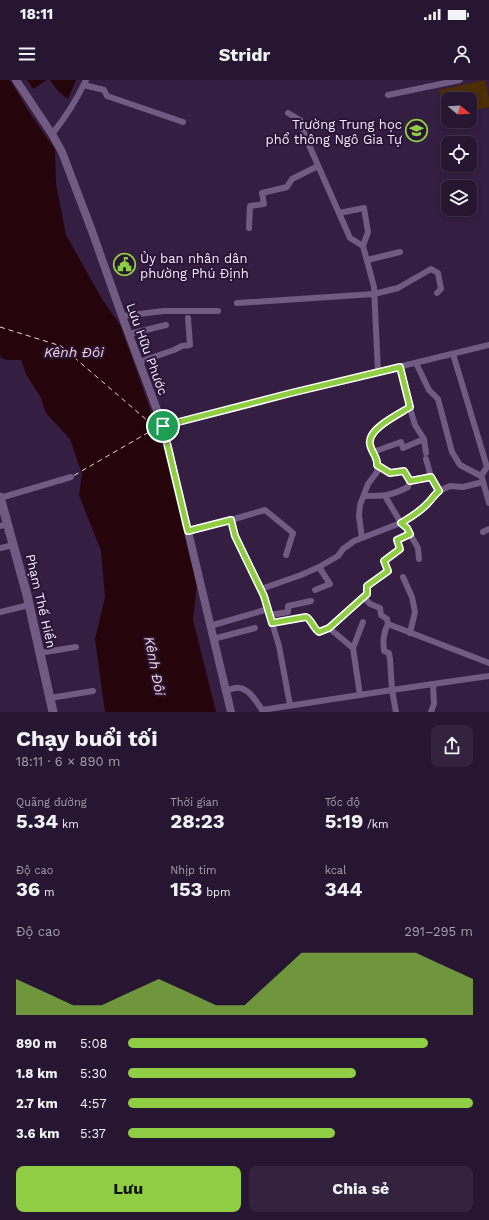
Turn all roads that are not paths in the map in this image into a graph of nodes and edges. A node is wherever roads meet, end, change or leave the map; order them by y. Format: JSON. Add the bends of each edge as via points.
{"nodes":[{"id":1,"x":16,"y":80,"type":"edge"},
{"id":2,"x":460,"y":80,"type":"edge"},
{"id":3,"x":85,"y":83,"type":"edge"},
{"id":4,"x":388,"y":95,"type":"dead end"},
{"id":5,"x":288,"y":113,"type":"dead end"},
{"id":6,"x":183,"y":122,"type":"dead end"},
{"id":7,"x":52,"y":134,"type":"junction"},
{"id":8,"x":318,"y":166,"type":"junction"},
{"id":9,"x":339,"y":213,"type":"junction"},
{"id":10,"x":249,"y":228,"type":"dead end"},
{"id":11,"x":363,"y":246,"type":"junction"},
{"id":12,"x":400,"y":252,"type":"dead end"},
{"id":13,"x":367,"y":260,"type":"junction"},
{"id":14,"x":437,"y":293,"type":"dead end"},
{"id":15,"x":374,"y":294,"type":"junction"},
{"id":16,"x":237,"y":303,"type":"dead end"},
{"id":17,"x":218,"y":312,"type":"dead end"},
{"id":18,"x":122,"y":316,"type":"junction"},
{"id":19,"x":188,"y":318,"type":"dead end"},
{"id":20,"x":166,"y":325,"type":"dead end"},
{"id":21,"x":128,"y":334,"type":"junction"},
{"id":22,"x":489,"y":345,"type":"edge"},
{"id":23,"x":453,"y":354,"type":"junction"},
{"id":24,"x":139,"y":362,"type":"junction"},
{"id":25,"x":416,"y":363,"type":"junction"},
{"id":26,"x":400,"y":367,"type":"junction"},
{"id":27,"x":378,"y":372,"type":"junction"},
{"id":28,"x":410,"y":407,"type":"junction"},
{"id":29,"x":163,"y":426,"type":"junction"},
{"id":30,"x":424,"y":439,"type":"junction"},
{"id":31,"x":373,"y":452,"type":"junction"},
{"id":32,"x":377,"y":465,"type":"junction"},
{"id":33,"x":71,"y":477,"type":"dead end"},
{"id":34,"x":431,"y":477,"type":"junction"},
{"id":35,"x":482,"y":479,"type":"junction"},
{"id":36,"x":410,"y":481,"type":"junction"},
{"id":37,"x":439,"y":491,"type":"junction"},
{"id":38,"x":364,"y":496,"type":"junction"},
{"id":39,"x":385,"y":496,"type":"junction"},
{"id":40,"x":0,"y":499,"type":"edge"},
{"id":41,"x":489,"y":503,"type":"edge"},
{"id":42,"x":231,"y":520,"type":"junction"},
{"id":43,"x":401,"y":523,"type":"junction"},
{"id":44,"x":4,"y":525,"type":"edge"},
{"id":45,"x":489,"y":529,"type":"edge"},
{"id":46,"x":188,"y":531,"type":"junction"},
{"id":47,"x":483,"y":532,"type":"dead end"},
{"id":48,"x":410,"y":534,"type":"junction"},
{"id":49,"x":362,"y":538,"type":"junction"},
{"id":50,"x":14,"y":545,"type":"junction"},
{"id":51,"x":0,"y":548,"type":"edge"},
{"id":52,"x":286,"y":554,"type":"dead end"},
{"id":53,"x":420,"y":559,"type":"dead end"},
{"id":54,"x":320,"y":567,"type":"junction"},
{"id":55,"x":403,"y":577,"type":"dead end"},
{"id":56,"x":261,"y":588,"type":"junction"},
{"id":57,"x":315,"y":590,"type":"dead end"},
{"id":58,"x":366,"y":595,"type":"junction"},
{"id":59,"x":311,"y":601,"type":"dead end"},
{"id":60,"x":29,"y":605,"type":"junction"},
{"id":61,"x":0,"y":612,"type":"edge"},
{"id":62,"x":269,"y":612,"type":"junction"},
{"id":63,"x":362,"y":622,"type":"dead end"},
{"id":64,"x":272,"y":623,"type":"junction"},
{"id":65,"x":388,"y":624,"type":"junction"},
{"id":66,"x":210,"y":626,"type":"junction"},
{"id":67,"x":255,"y":628,"type":"dead end"},
{"id":68,"x":329,"y":628,"type":"junction"},
{"id":69,"x":410,"y":633,"type":"junction"},
{"id":70,"x":213,"y":639,"type":"junction"},
{"id":71,"x":76,"y":647,"type":"dead end"},
{"id":72,"x":353,"y":648,"type":"junction"},
{"id":73,"x":39,"y":653,"type":"junction"},
{"id":74,"x":489,"y":663,"type":"edge"},
{"id":75,"x":489,"y":676,"type":"edge"},
{"id":76,"x":433,"y":684,"type":"junction"},
{"id":77,"x":392,"y":690,"type":"junction"},
{"id":78,"x":93,"y":691,"type":"dead end"},
{"id":79,"x":226,"y":691,"type":"junction"},
{"id":80,"x":360,"y":695,"type":"junction"},
{"id":81,"x":50,"y":698,"type":"junction"},
{"id":82,"x":290,"y":705,"type":"junction"},
{"id":83,"x":53,"y":712,"type":"edge"},
{"id":84,"x":231,"y":712,"type":"edge"},
{"id":85,"x":396,"y":712,"type":"edge"},
{"id":86,"x":431,"y":712,"type":"edge"}],
"edges":[{"from":1,"to":7,"type":"street","name":"Lưu Hữu Phước"},
{"from":2,"to":4,"type":"street"},
{"from":3,"to":6,"type":"street","via":[[104,90],[107,96]]},
{"from":3,"to":7,"type":"street"},
{"from":5,"to":8,"type":"street","via":[[300,120]]},
{"from":7,"to":18,"type":"street","name":"Lưu Hữu Phước","via":[[80,198]]},
{"from":8,"to":9,"type":"street"},
{"from":8,"to":10,"type":"street","via":[[292,179],[287,187],[262,193],[264,204],[250,206]]},
{"from":9,"to":11,"type":"street","via":[[350,238]]},
{"from":9,"to":11,"type":"street","via":[[364,208],[368,232]]},
{"from":11,"to":13,"type":"street"},
{"from":12,"to":13,"type":"street"},
{"from":13,"to":15,"type":"street"},
{"from":14,"to":15,"type":"street","via":[[441,289],[438,273],[431,269],[398,288]]},
{"from":15,"to":16,"type":"street"},
{"from":15,"to":27,"type":"street"},
{"from":17,"to":18,"type":"street","via":[[164,311]]},
{"from":18,"to":21,"type":"street","name":"Lưu Hữu Phước"},
{"from":19,"to":24,"type":"street","via":[[190,345]]},
{"from":20,"to":21,"type":"street"},
{"from":21,"to":24,"type":"street","name":"Lưu Hữu Phước"},
{"from":22,"to":23,"type":"street"},
{"from":23,"to":25,"type":"street"},
{"from":23,"to":35,"type":"street","via":[[487,467]]},
{"from":24,"to":29,"type":"street","name":"Lưu Hữu Phước"},
{"from":25,"to":26,"type":"street"},
{"from":25,"to":35,"type":"street","via":[[429,390],[438,399],[452,452],[460,465]]},
{"from":26,"to":27,"type":"street"},
{"from":26,"to":28,"type":"street"},
{"from":27,"to":29,"type":"street"},
{"from":28,"to":30,"type":"street","via":[[415,425]]},
{"from":28,"to":31,"type":"street","via":[[376,428],[370,439]]},
{"from":29,"to":46,"type":"street","name":"Lưu Hữu Phước"},
{"from":30,"to":31,"type":"street","via":[[403,448],[401,442]]},
{"from":30,"to":34,"type":"street"},
{"from":31,"to":32,"type":"street","via":[[378,461]]},
{"from":32,"to":36,"type":"street","via":[[390,473],[404,471]]},
{"from":32,"to":38,"type":"street","via":[[377,472],[368,484]]},
{"from":33,"to":40,"type":"street"},
{"from":34,"to":36,"type":"street"},
{"from":34,"to":37,"type":"street"},
{"from":35,"to":37,"type":"street","via":[[463,487],[450,486]]},
{"from":35,"to":41,"type":"street"},
{"from":36,"to":39,"type":"street","via":[[408,487]]},
{"from":37,"to":43,"type":"street","via":[[415,515]]},
{"from":38,"to":39,"type":"street"},
{"from":38,"to":49,"type":"street","via":[[359,516]]},
{"from":39,"to":43,"type":"street"},
{"from":40,"to":44,"type":"main road","name":"Phạm Thế Hiển"},
{"from":42,"to":46,"type":"street"},
{"from":42,"to":52,"type":"street","via":[[265,510],[292,533]]},
{"from":42,"to":56,"type":"street","via":[[235,536]]},
{"from":43,"to":48,"type":"street"},
{"from":43,"to":49,"type":"street"},
{"from":44,"to":50,"type":"main road","name":"Phạm Thế Hiển"},
{"from":45,"to":47,"type":"street"},
{"from":46,"to":66,"type":"street","name":"Lưu Hữu Phước"},
{"from":48,"to":53,"type":"street","via":[[418,548]]},
{"from":48,"to":58,"type":"street","via":[[397,540],[400,549],[384,561],[388,571],[367,586]]},
{"from":49,"to":54,"type":"street","via":[[354,541],[338,556]]},
{"from":50,"to":51,"type":"street"},
{"from":50,"to":60,"type":"main road","name":"Phạm Thế Hiển"},
{"from":54,"to":56,"type":"street"},
{"from":54,"to":57,"type":"street","via":[[330,584]]},
{"from":55,"to":69,"type":"street","via":[[412,597],[415,612]]},
{"from":56,"to":62,"type":"street"},
{"from":58,"to":65,"type":"street","via":[[370,604],[380,608],[381,615],[387,619]]},
{"from":58,"to":68,"type":"street"},
{"from":59,"to":62,"type":"street","via":[[288,606],[288,612]]},
{"from":60,"to":61,"type":"street"},
{"from":60,"to":73,"type":"main road","name":"Phạm Thế Hiển"},
{"from":62,"to":64,"type":"street"},
{"from":62,"to":66,"type":"street"},
{"from":63,"to":72,"type":"street"},
{"from":64,"to":68,"type":"street","via":[[306,617],[319,632]]},
{"from":64,"to":82,"type":"street"},
{"from":65,"to":69,"type":"street"},
{"from":65,"to":77,"type":"street","via":[[383,642],[384,651],[390,658]]},
{"from":66,"to":70,"type":"street","name":"Lưu Hữu Phước"},
{"from":67,"to":70,"type":"street"},
{"from":68,"to":72,"type":"street"},
{"from":69,"to":74,"type":"street"},
{"from":70,"to":79,"type":"street","name":"Lưu Hữu Phước"},
{"from":71,"to":73,"type":"street"},
{"from":72,"to":80,"type":"street"},
{"from":73,"to":81,"type":"main road","name":"Phạm Thế Hiển"},
{"from":75,"to":76,"type":"street"},
{"from":76,"to":77,"type":"street"},
{"from":76,"to":86,"type":"street","via":[[434,704]]},
{"from":77,"to":80,"type":"street"},
{"from":77,"to":85,"type":"street"},
{"from":78,"to":81,"type":"street"},
{"from":79,"to":82,"type":"street","via":[[236,687],[245,690],[262,710]]},
{"from":79,"to":84,"type":"street","name":"Lưu Hữu Phước"},
{"from":80,"to":82,"type":"street"},
{"from":81,"to":83,"type":"main road","name":"Phạm Thế Hiển"}]}
